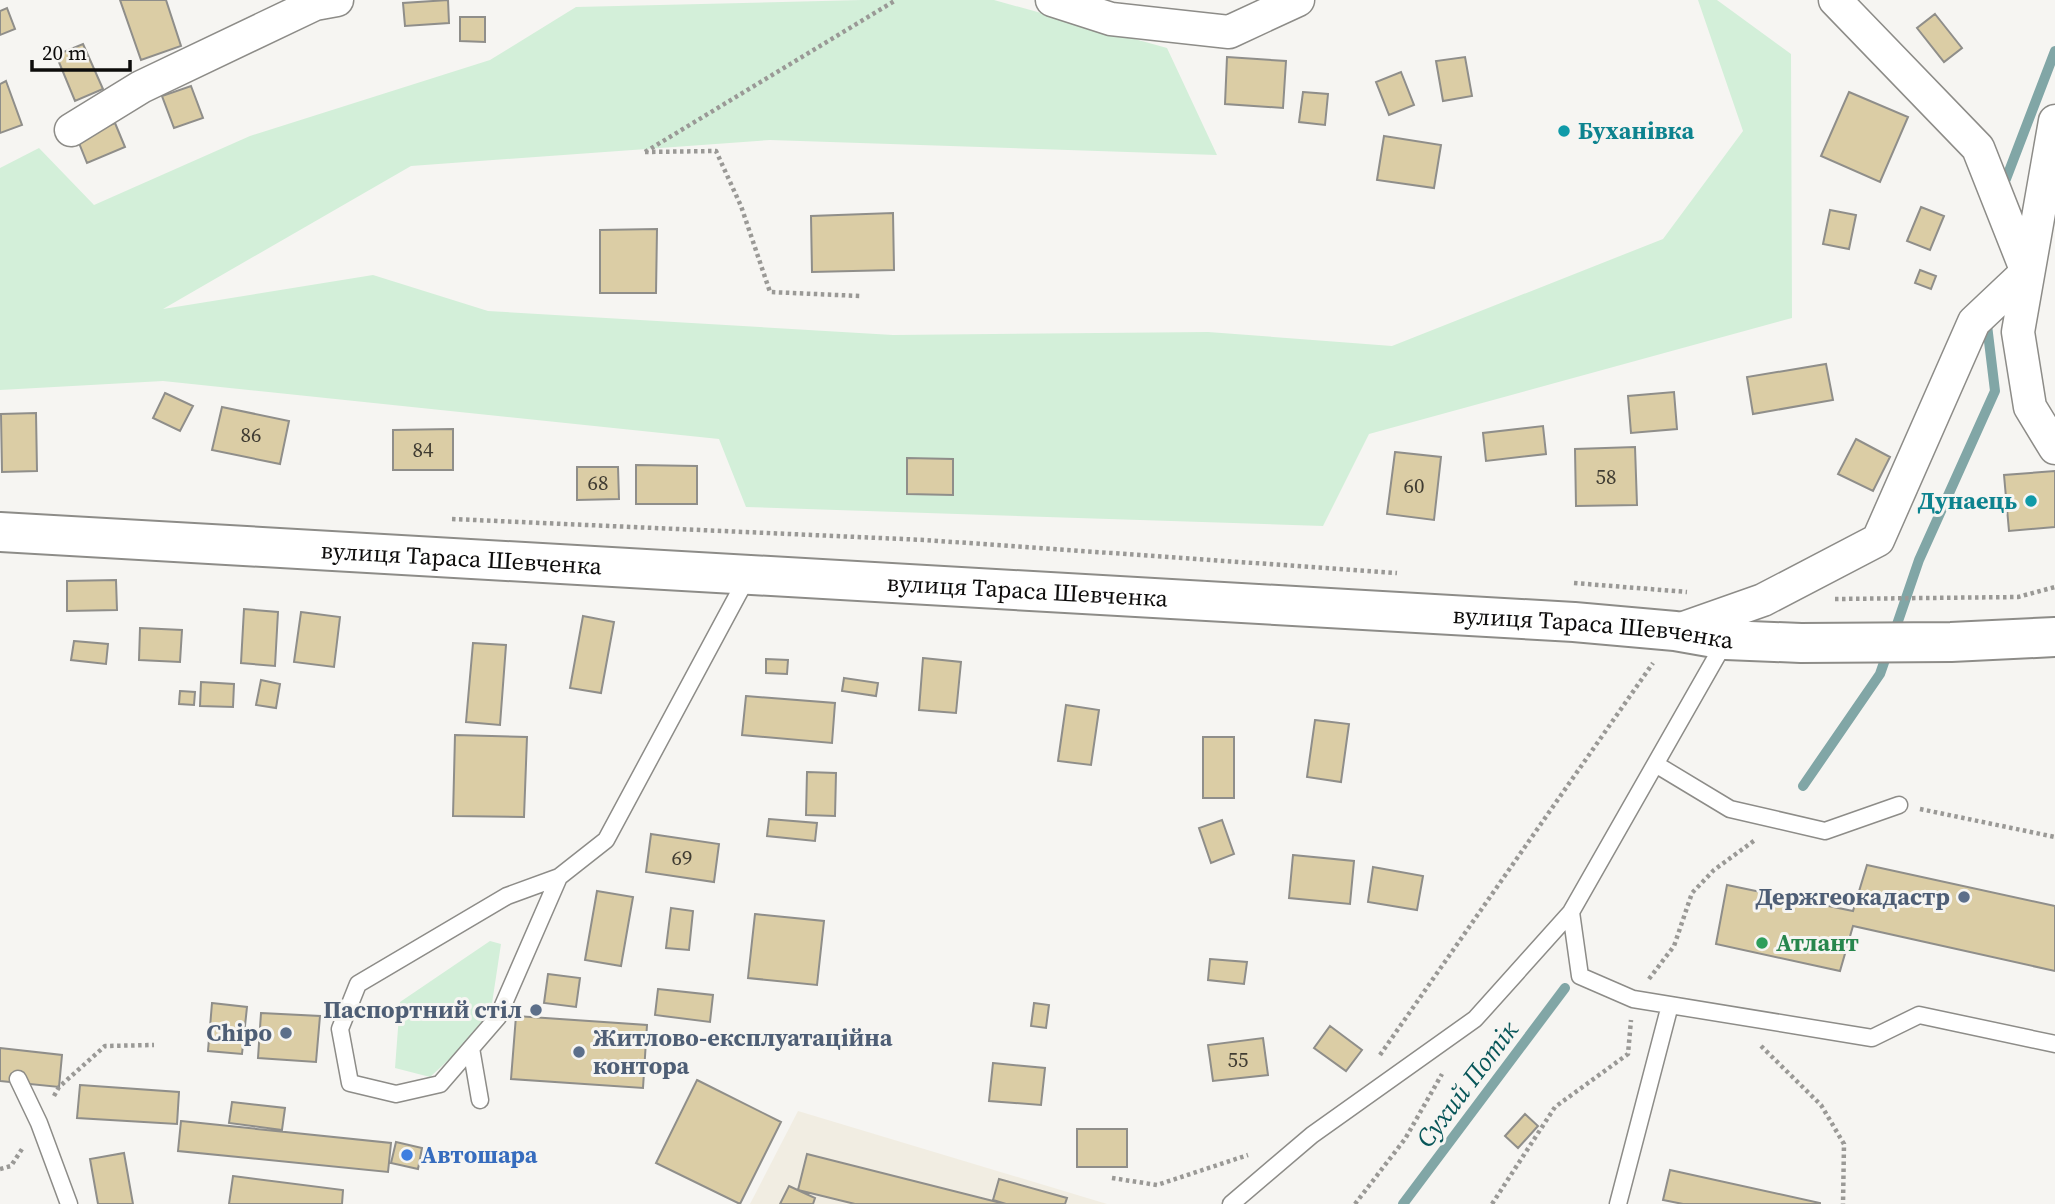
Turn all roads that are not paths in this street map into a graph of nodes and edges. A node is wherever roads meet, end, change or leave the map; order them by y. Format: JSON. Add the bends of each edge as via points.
{"nodes":[{"id":1,"x":337,"y":0,"type":"edge"},
{"id":2,"x":1052,"y":0,"type":"edge"},
{"id":3,"x":1298,"y":0,"type":"edge"},
{"id":4,"x":1835,"y":0,"type":"edge"},
{"id":5,"x":1864,"y":12,"type":"edge"},
{"id":6,"x":2055,"y":121,"type":"edge"},
{"id":7,"x":71,"y":130,"type":"dead end"},
{"id":8,"x":2027,"y":272,"type":"junction"},
{"id":9,"x":2055,"y":448,"type":"edge"},
{"id":10,"x":0,"y":532,"type":"edge"},
{"id":11,"x":749,"y":573,"type":"junction"},
{"id":12,"x":1675,"y":631,"type":"junction"},
{"id":13,"x":2055,"y":637,"type":"edge"},
{"id":14,"x":1726,"y":640,"type":"junction"},
{"id":15,"x":1657,"y":765,"type":"junction"},
{"id":16,"x":1899,"y":805,"type":"road end"},
{"id":17,"x":559,"y":877,"type":"junction"},
{"id":18,"x":1571,"y":912,"type":"junction"},
{"id":19,"x":1670,"y":1005,"type":"junction"},
{"id":20,"x":2055,"y":1044,"type":"edge"},
{"id":21,"x":471,"y":1048,"type":"junction"},
{"id":22,"x":18,"y":1079,"type":"dead end"},
{"id":23,"x":480,"y":1100,"type":"dead end"},
{"id":24,"x":69,"y":1204,"type":"edge"},
{"id":25,"x":1231,"y":1204,"type":"edge"},
{"id":26,"x":1618,"y":1204,"type":"edge"}],
"edges":[{"from":1,"to":7,"type":"street","via":[[314,4],[154,81]]},
{"from":2,"to":3,"type":"street","via":[[1111,19],[1229,32]]},
{"from":4,"to":5,"type":"street"},
{"from":5,"to":8,"type":"street","via":[[1978,148]]},
{"from":6,"to":8,"type":"street"},
{"from":8,"to":9,"type":"street","via":[[2018,332],[2030,407]]},
{"from":8,"to":12,"type":"street","via":[[1974,322],[1878,540],[1763,600]]},
{"from":10,"to":11,"type":"street","name":"вулиця Тараса Шевченка"},
{"from":11,"to":12,"type":"street","name":"вулиця Тараса Шевченка"},
{"from":11,"to":17,"type":"lane","via":[[606,840]]},
{"from":12,"to":14,"type":"street","name":"вулиця Тараса Шевченка"},
{"from":13,"to":14,"type":"street","name":"вулиця Тараса Шевченка","via":[[1951,642]]},
{"from":14,"to":15,"type":"lane"},
{"from":15,"to":16,"type":"lane","via":[[1730,809],[1825,831]]},
{"from":15,"to":18,"type":"lane"},
{"from":17,"to":21,"type":"lane","via":[[498,1017]]},
{"from":17,"to":21,"type":"lane","via":[[507,896],[358,984],[340,1030],[350,1083],[396,1094],[440,1084]]},
{"from":18,"to":19,"type":"lane","via":[[1580,976],[1633,999]]},
{"from":18,"to":25,"type":"lane","via":[[1475,1019],[1312,1135]]},
{"from":19,"to":20,"type":"lane","via":[[1872,1038],[1919,1015]]},
{"from":19,"to":26,"type":"lane"},
{"from":21,"to":23,"type":"lane"},
{"from":22,"to":24,"type":"lane"}]}
